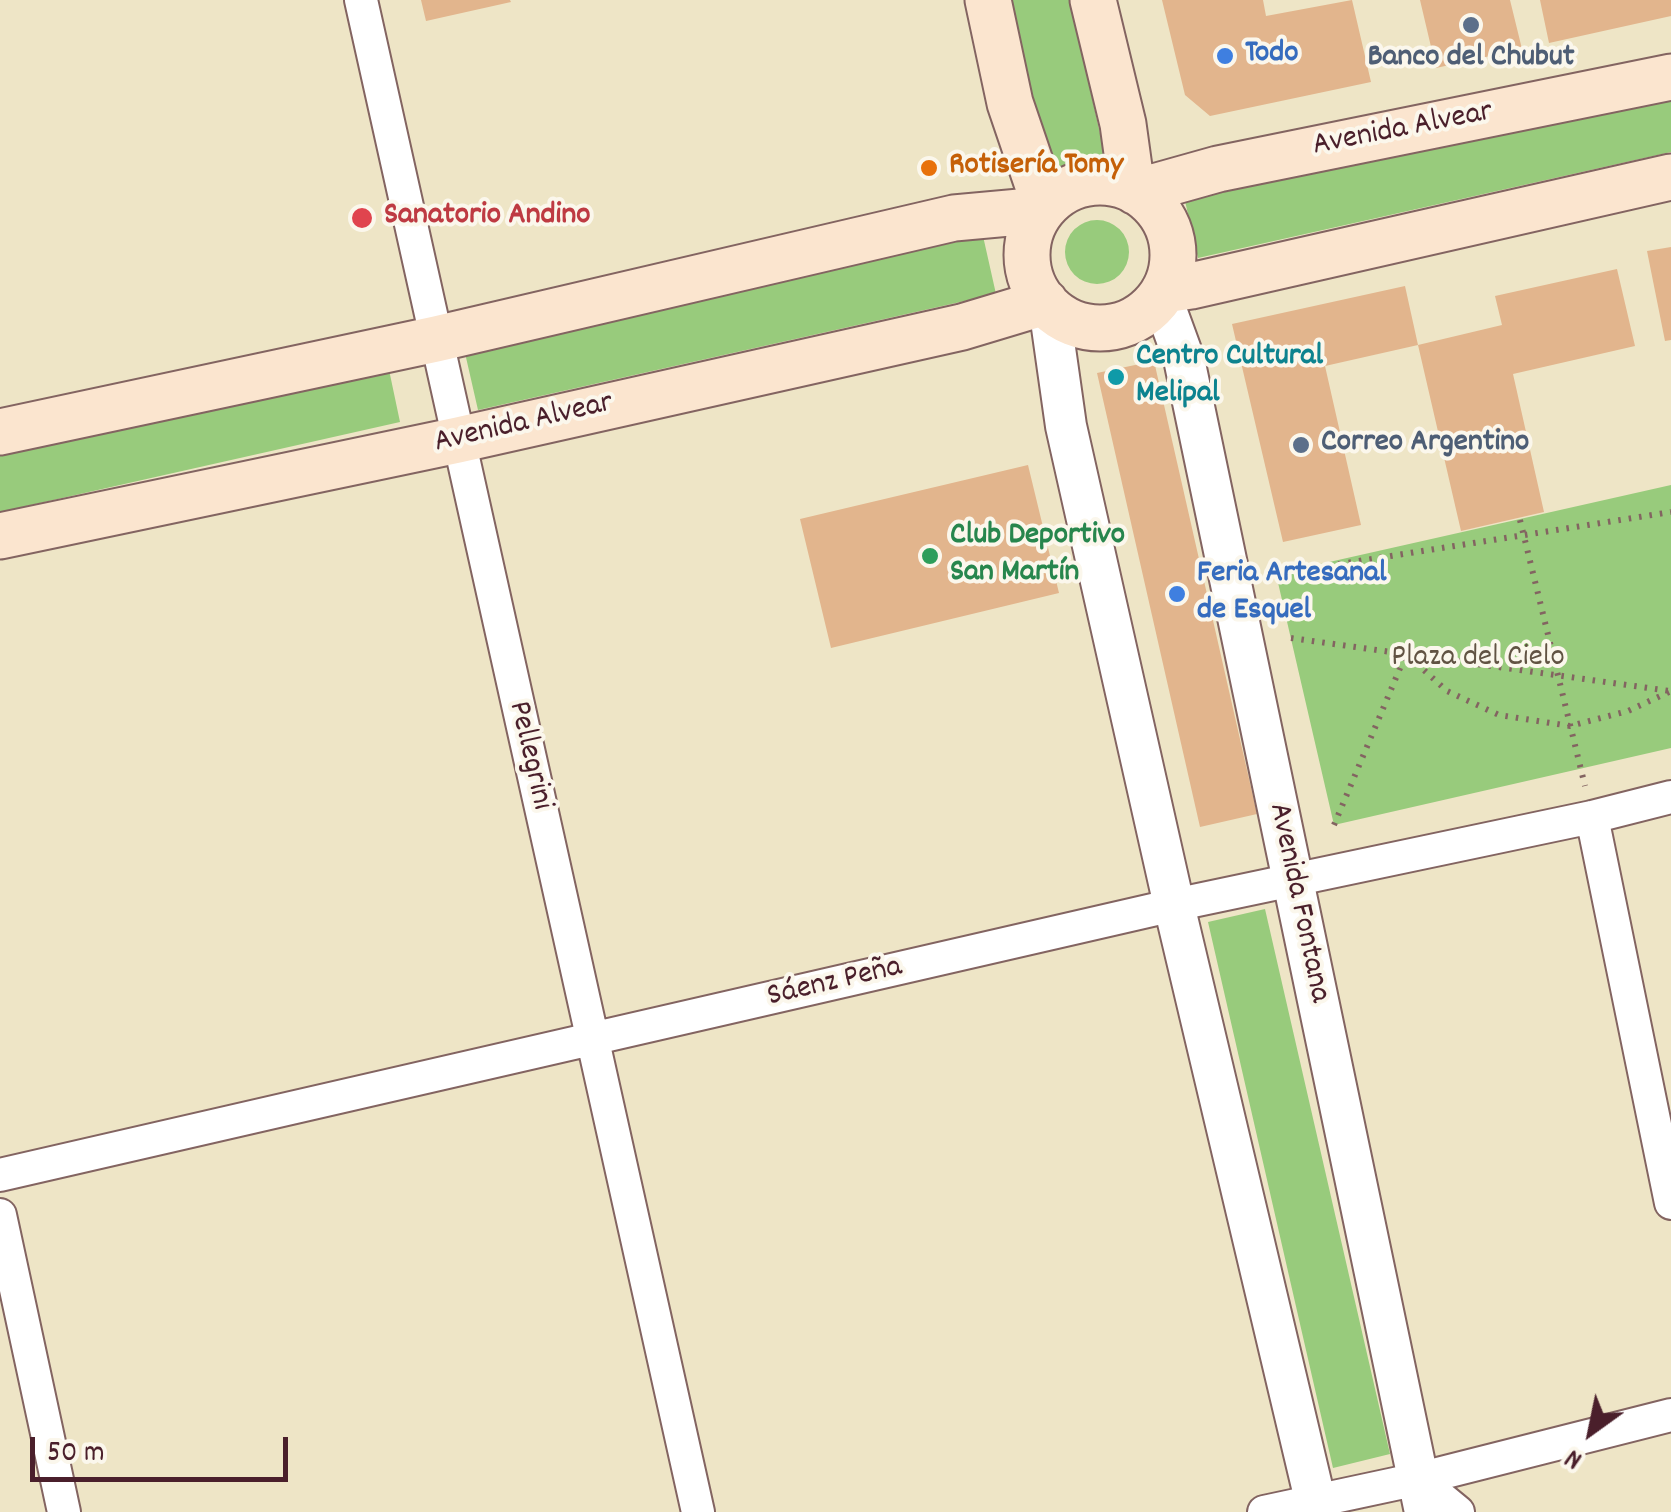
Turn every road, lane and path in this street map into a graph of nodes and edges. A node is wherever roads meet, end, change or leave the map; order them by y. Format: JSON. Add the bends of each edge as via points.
{"nodes":[{"id":1,"x":360,"y":0,"type":"edge"},
{"id":2,"x":988,"y":0,"type":"edge"},
{"id":3,"x":1093,"y":0,"type":"edge"},
{"id":4,"x":1671,"y":77,"type":"edge"},
{"id":5,"x":1671,"y":177,"type":"edge"},
{"id":6,"x":1134,"y":190,"type":"junction"},
{"id":7,"x":1043,"y":208,"type":"junction"},
{"id":8,"x":1162,"y":292,"type":"junction"},
{"id":9,"x":1047,"y":304,"type":"junction"},
{"id":10,"x":436,"y":340,"type":"junction"},
{"id":11,"x":0,"y":432,"type":"edge"},
{"id":12,"x":458,"y":440,"type":"junction"},
{"id":13,"x":1671,"y":512,"type":"edge"},
{"id":14,"x":1520,"y":520,"type":"dead end"},
{"id":15,"x":1524,"y":535,"type":"junction"},
{"id":16,"x":0,"y":536,"type":"edge"},
{"id":17,"x":1276,"y":574,"type":"dead end"},
{"id":18,"x":1291,"y":638,"type":"dead end"},
{"id":19,"x":1406,"y":654,"type":"junction"},
{"id":20,"x":1558,"y":675,"type":"junction"},
{"id":21,"x":1570,"y":726,"type":"junction"},
{"id":22,"x":1671,"y":797,"type":"edge"},
{"id":23,"x":1592,"y":817,"type":"junction"},
{"id":24,"x":1334,"y":825,"type":"dead end"},
{"id":25,"x":1292,"y":881,"type":"junction"},
{"id":26,"x":1174,"y":905,"type":"junction"},
{"id":27,"x":592,"y":1041,"type":"junction"},
{"id":28,"x":0,"y":1175,"type":"edge"},
{"id":29,"x":1671,"y":1204,"type":"edge"},
{"id":30,"x":0,"y":1216,"type":"edge"},
{"id":31,"x":1671,"y":1416,"type":"edge"},
{"id":32,"x":1422,"y":1495,"type":"edge"},
{"id":33,"x":1317,"y":1506,"type":"edge"},
{"id":34,"x":64,"y":1512,"type":"edge"},
{"id":35,"x":698,"y":1512,"type":"edge"},
{"id":36,"x":1264,"y":1512,"type":"edge"},
{"id":37,"x":1458,"y":1512,"type":"edge"}],
"edges":[{"from":1,"to":10,"type":"street","name":"Pellegrini"},
{"from":2,"to":7,"type":"main road","via":[[1010,103]]},
{"from":3,"to":6,"type":"main road"},
{"from":4,"to":6,"type":"main road","name":"Avenida Alvear"},
{"from":5,"to":8,"type":"main road"},
{"from":6,"to":7,"type":"main road","via":[[1092,182],[1073,186]]},
{"from":6,"to":8,"type":"main road","via":[[1168,228],[1172,264]]},
{"from":7,"to":9,"type":"main road","via":[[1027,247],[1034,286]]},
{"from":7,"to":10,"type":"main road","via":[[954,218]]},
{"from":8,"to":9,"type":"main road","via":[[1146,311],[1114,327],[1077,324]]},
{"from":8,"to":25,"type":"street","name":"Avenida Fontana","via":[[1184,358]]},
{"from":9,"to":12,"type":"main road","name":"Avenida Alvear"},
{"from":9,"to":26,"type":"street","via":[[1066,426]]},
{"from":10,"to":11,"type":"main road"},
{"from":10,"to":12,"type":"street","name":"Pellegrini"},
{"from":12,"to":16,"type":"main road","name":"Avenida Alvear"},
{"from":12,"to":27,"type":"street","name":"Pellegrini"},
{"from":13,"to":15,"type":"path"},
{"from":14,"to":15,"type":"path"},
{"from":15,"to":17,"type":"path"},
{"from":15,"to":20,"type":"path"},
{"from":18,"to":19,"type":"path"},
{"from":19,"to":20,"type":"path"},
{"from":19,"to":21,"type":"path","via":[[1447,691],[1499,716]]},
{"from":19,"to":24,"type":"path"},
{"from":20,"to":21,"type":"path"},
{"from":20,"to":21,"type":"path","via":[[1671,691]]},
{"from":21,"to":23,"type":"path"},
{"from":22,"to":23,"type":"street","name":"Sáenz Peña"},
{"from":23,"to":25,"type":"street","name":"Sáenz Peña"},
{"from":23,"to":29,"type":"street"},
{"from":25,"to":26,"type":"street","name":"Sáenz Peña"},
{"from":25,"to":32,"type":"street","name":"Avenida Fontana"},
{"from":26,"to":27,"type":"street","name":"Sáenz Peña"},
{"from":26,"to":33,"type":"street"},
{"from":27,"to":28,"type":"street","name":"Sáenz Peña"},
{"from":27,"to":35,"type":"street","name":"Pellegrini"},
{"from":30,"to":34,"type":"street"},
{"from":31,"to":32,"type":"street"},
{"from":32,"to":33,"type":"street"},
{"from":32,"to":37,"type":"street"},
{"from":33,"to":36,"type":"street"}]}
